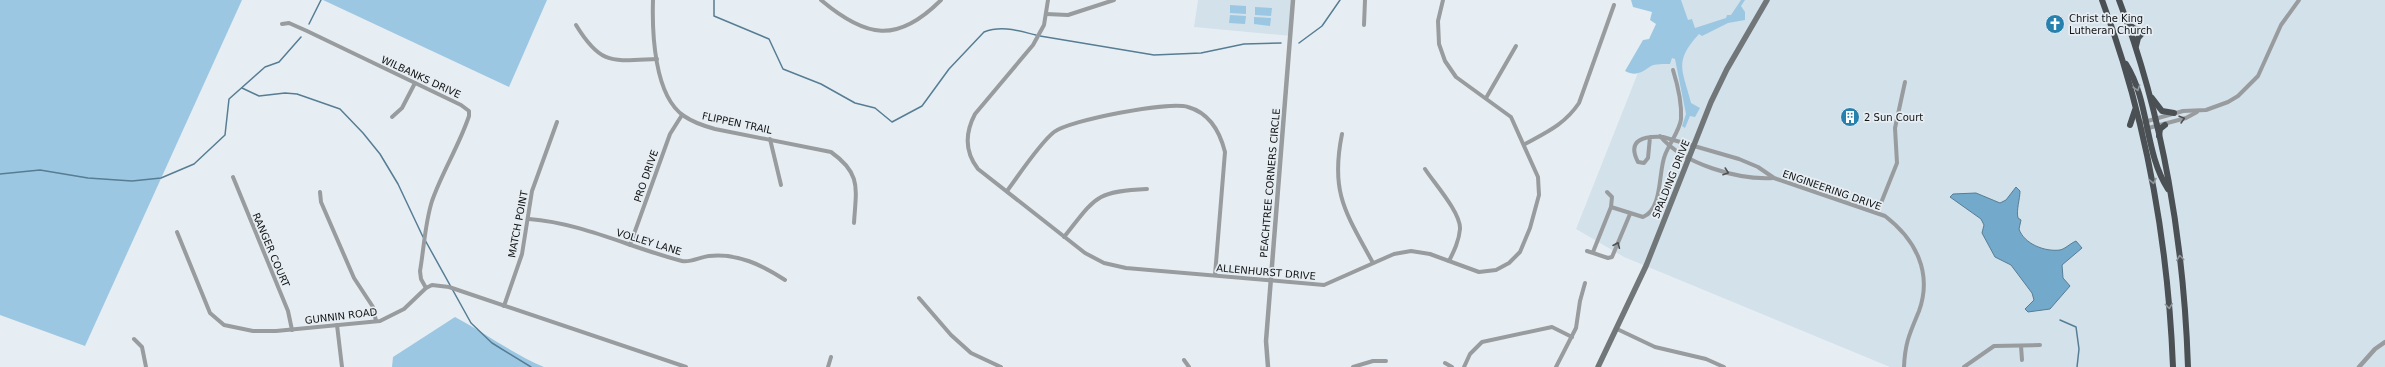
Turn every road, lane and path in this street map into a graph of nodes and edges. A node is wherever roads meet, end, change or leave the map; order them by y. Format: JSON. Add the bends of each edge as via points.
{"nodes":[{"id":1,"x":653,"y":0,"type":"edge"},
{"id":2,"x":821,"y":0,"type":"edge"},
{"id":3,"x":941,"y":0,"type":"edge"},
{"id":4,"x":1048,"y":0,"type":"edge"},
{"id":5,"x":1114,"y":0,"type":"edge"},
{"id":6,"x":1293,"y":0,"type":"edge"},
{"id":7,"x":1365,"y":0,"type":"edge"},
{"id":8,"x":1443,"y":0,"type":"edge"},
{"id":9,"x":1767,"y":0,"type":"edge"},
{"id":10,"x":2102,"y":0,"type":"edge"},
{"id":11,"x":2119,"y":0,"type":"edge"},
{"id":12,"x":2299,"y":0,"type":"edge"},
{"id":13,"x":1614,"y":5,"type":"dead end"},
{"id":14,"x":1046,"y":14,"type":"junction"},
{"id":15,"x":2127,"y":21,"type":"junction"},
{"id":16,"x":282,"y":24,"type":"dead end"},
{"id":17,"x":576,"y":25,"type":"dead end"},
{"id":18,"x":1364,"y":25,"type":"dead end"},
{"id":19,"x":1516,"y":46,"type":"dead end"},
{"id":20,"x":2136,"y":48,"type":"junction"},
{"id":21,"x":2122,"y":58,"type":"junction"},
{"id":22,"x":657,"y":59,"type":"junction"},
{"id":23,"x":1673,"y":70,"type":"dead end"},
{"id":24,"x":1905,"y":82,"type":"dead end"},
{"id":25,"x":415,"y":83,"type":"junction"},
{"id":26,"x":2147,"y":86,"type":"junction"},
{"id":27,"x":1486,"y":98,"type":"junction"},
{"id":28,"x":2136,"y":108,"type":"junction"},
{"id":29,"x":2197,"y":112,"type":"junction"},
{"id":30,"x":2174,"y":113,"type":"junction"},
{"id":31,"x":682,"y":115,"type":"junction"},
{"id":32,"x":392,"y":117,"type":"dead end"},
{"id":33,"x":2154,"y":119,"type":"junction"},
{"id":34,"x":557,"y":122,"type":"dead end"},
{"id":35,"x":2130,"y":125,"type":"dead end"},
{"id":36,"x":2144,"y":125,"type":"junction"},
{"id":37,"x":2165,"y":125,"type":"junction"},
{"id":38,"x":2156,"y":127,"type":"junction"},
{"id":39,"x":1342,"y":134,"type":"dead end"},
{"id":40,"x":1660,"y":136,"type":"junction"},
{"id":41,"x":1650,"y":137,"type":"junction"},
{"id":42,"x":2159,"y":137,"type":"junction"},
{"id":43,"x":770,"y":139,"type":"junction"},
{"id":44,"x":1672,"y":139,"type":"junction"},
{"id":45,"x":1524,"y":144,"type":"junction"},
{"id":46,"x":1669,"y":147,"type":"junction"},
{"id":47,"x":1694,"y":147,"type":"junction"},
{"id":48,"x":1690,"y":157,"type":"junction"},
{"id":49,"x":1425,"y":169,"type":"dead end"},
{"id":50,"x":233,"y":177,"type":"dead end"},
{"id":51,"x":1774,"y":178,"type":"junction"},
{"id":52,"x":781,"y":185,"type":"dead end"},
{"id":53,"x":1147,"y":189,"type":"dead end"},
{"id":54,"x":2169,"y":191,"type":"junction"},
{"id":55,"x":320,"y":192,"type":"dead end"},
{"id":56,"x":1006,"y":192,"type":"junction"},
{"id":57,"x":1607,"y":192,"type":"dead end"},
{"id":58,"x":1611,"y":207,"type":"junction"},
{"id":59,"x":1877,"y":213,"type":"junction"},
{"id":60,"x":1630,"y":214,"type":"junction"},
{"id":61,"x":529,"y":219,"type":"junction"},
{"id":62,"x":854,"y":223,"type":"dead end"},
{"id":63,"x":177,"y":232,"type":"dead end"},
{"id":64,"x":1064,"y":237,"type":"junction"},
{"id":65,"x":630,"y":245,"type":"junction"},
{"id":66,"x":1587,"y":250,"type":"dead end"},
{"id":67,"x":1593,"y":252,"type":"junction"},
{"id":68,"x":1449,"y":261,"type":"junction"},
{"id":69,"x":1373,"y":263,"type":"junction"},
{"id":70,"x":1215,"y":275,"type":"junction"},
{"id":71,"x":786,"y":280,"type":"dead end"},
{"id":72,"x":1270,"y":281,"type":"junction"},
{"id":73,"x":1585,"y":283,"type":"dead end"},
{"id":74,"x":426,"y":288,"type":"junction"},
{"id":75,"x":919,"y":298,"type":"dead end"},
{"id":76,"x":504,"y":306,"type":"junction"},
{"id":77,"x":376,"y":321,"type":"junction"},
{"id":78,"x":337,"y":325,"type":"junction"},
{"id":79,"x":1617,"y":329,"type":"junction"},
{"id":80,"x":292,"y":330,"type":"junction"},
{"id":81,"x":1572,"y":338,"type":"junction"},
{"id":82,"x":134,"y":339,"type":"dead end"},
{"id":83,"x":2385,"y":342,"type":"edge"},
{"id":84,"x":2040,"y":345,"type":"dead end"},
{"id":85,"x":2021,"y":346,"type":"junction"},
{"id":86,"x":832,"y":357,"type":"dead end"},
{"id":87,"x":1184,"y":360,"type":"dead end"},
{"id":88,"x":2022,"y":360,"type":"dead end"},
{"id":89,"x":1386,"y":361,"type":"dead end"},
{"id":90,"x":1445,"y":364,"type":"dead end"},
{"id":91,"x":146,"y":367,"type":"edge"},
{"id":92,"x":342,"y":367,"type":"edge"},
{"id":93,"x":686,"y":367,"type":"edge"},
{"id":94,"x":828,"y":367,"type":"edge"},
{"id":95,"x":1002,"y":367,"type":"edge"},
{"id":96,"x":1189,"y":367,"type":"edge"},
{"id":97,"x":1268,"y":367,"type":"edge"},
{"id":98,"x":1353,"y":367,"type":"edge"},
{"id":99,"x":1452,"y":367,"type":"edge"},
{"id":100,"x":1464,"y":367,"type":"edge"},
{"id":101,"x":1556,"y":367,"type":"edge"},
{"id":102,"x":1598,"y":367,"type":"edge"},
{"id":103,"x":1724,"y":367,"type":"edge"},
{"id":104,"x":1904,"y":367,"type":"edge"},
{"id":105,"x":1964,"y":367,"type":"edge"},
{"id":106,"x":2173,"y":367,"type":"edge"},
{"id":107,"x":2188,"y":367,"type":"edge"},
{"id":108,"x":2359,"y":367,"type":"edge"}],
"edges":[{"from":1,"to":22,"type":"street","name":"FLIPPEN TRAIL"},
{"from":2,"to":3,"type":"street","via":[[846,20],[862,28],[889,30],[908,26],[924,16]]},
{"from":4,"to":14,"type":"street","name":"ALLENHURST DRIVE"},
{"from":5,"to":14,"type":"street","via":[[1068,15]]},
{"from":6,"to":72,"type":"street","name":"PEACHTREE CORNERS CIRCLE"},
{"from":7,"to":18,"type":"street"},
{"from":8,"to":27,"type":"street","name":"ALLENHURST DRIVE","via":[[1438,21],[1439,44],[1445,61],[1456,77]]},
{"from":9,"to":47,"type":"main road","name":"SPALDING DRIVE","via":[[1726,69]]},
{"from":10,"to":21,"type":"highway"},
{"from":11,"to":15,"type":"highway"},
{"from":12,"to":29,"type":"street","via":[[2282,25],[2263,67],[2252,83],[2228,102]]},
{"from":13,"to":45,"type":"street","via":[[1580,103],[1557,128]]},
{"from":14,"to":56,"type":"street","name":"ALLENHURST DRIVE","via":[[1044,25],[1033,45],[975,114],[968,126],[966,142],[971,160]]},
{"from":15,"to":20,"type":"highway"},
{"from":15,"to":20,"type":"highway","via":[[2135,29],[2144,31],[2138,38]]},
{"from":16,"to":25,"type":"street","name":"WILBANKS DRIVE","via":[[289,23]]},
{"from":17,"to":22,"type":"street","via":[[587,43],[599,55],[618,61]]},
{"from":19,"to":27,"type":"street"},
{"from":20,"to":26,"type":"highway"},
{"from":21,"to":28,"type":"highway"},
{"from":21,"to":36,"type":"highway","one_way":true,"via":[[2135,80]]},
{"from":22,"to":31,"type":"street","name":"FLIPPEN TRAIL","via":[[664,91]]},
{"from":23,"to":44,"type":"street","via":[[1680,99],[1681,120]]},
{"from":24,"to":59,"type":"street","via":[[1895,128],[1897,163]]},
{"from":25,"to":32,"type":"street","via":[[402,108]]},
{"from":25,"to":74,"type":"street","name":"WILBANKS DRIVE","via":[[469,111],[457,148],[432,203],[420,271]]},
{"from":26,"to":30,"type":"highway","via":[[2157,107]]},
{"from":26,"to":33,"type":"highway"},
{"from":27,"to":45,"type":"street","name":"ALLENHURST DRIVE","via":[[1511,117]]},
{"from":28,"to":35,"type":"highway"},
{"from":28,"to":36,"type":"highway"},
{"from":29,"to":30,"type":"street","via":[[2190,110]]},
{"from":37,"to":29,"type":"street","one_way":true},
{"from":30,"to":33,"type":"street"},
{"from":31,"to":43,"type":"street","name":"FLIPPEN TRAIL","via":[[698,124],[715,129]]},
{"from":31,"to":65,"type":"street","name":"PRO DRIVE","via":[[667,140]]},
{"from":33,"to":36,"type":"street"},
{"from":33,"to":38,"type":"highway"},
{"from":34,"to":61,"type":"street","name":"MATCH POINT","via":[[532,191]]},
{"from":36,"to":38,"type":"street"},
{"from":36,"to":54,"type":"highway","via":[[2158,170]]},
{"from":36,"to":106,"type":"highway","one_way":true,"via":[[2159,218]]},
{"from":37,"to":38,"type":"street"},
{"from":37,"to":42,"type":"highway","via":[[2160,129]]},
{"from":38,"to":42,"type":"highway"},
{"from":39,"to":69,"type":"street","via":[[1338,178],[1340,197],[1345,213]]},
{"from":40,"to":41,"type":"street","name":"ENGINEERING DRIVE"},
{"from":40,"to":44,"type":"street","name":"ENGINEERING DRIVE"},
{"from":40,"to":46,"type":"street"},
{"from":41,"to":41,"type":"street","via":[[1639,140],[1634,146],[1634,155],[1638,162],[1644,163],[1648,158]]},
{"from":42,"to":54,"type":"highway"},
{"from":43,"to":52,"type":"street"},
{"from":43,"to":62,"type":"street","name":"FLIPPEN TRAIL","via":[[831,152],[842,160],[855,179]]},
{"from":44,"to":46,"type":"street"},
{"from":44,"to":47,"type":"street","name":"ENGINEERING DRIVE"},
{"from":45,"to":68,"type":"street","name":"ALLENHURST DRIVE","via":[[1538,177],[1540,195],[1520,252],[1503,267],[1485,271],[1464,268]]},
{"from":46,"to":48,"type":"street","name":"ENGINEERING DRIVE"},
{"from":46,"to":60,"type":"street","via":[[1663,161],[1659,192],[1650,211],[1643,217]]},
{"from":47,"to":48,"type":"main road","name":"SPALDING DRIVE"},
{"from":47,"to":51,"type":"street","name":"ENGINEERING DRIVE","via":[[1739,159],[1758,167]]},
{"from":48,"to":51,"type":"street","name":"ENGINEERING DRIVE","one_way":true,"via":[[1730,174],[1748,178]]},
{"from":48,"to":79,"type":"main road","name":"SPALDING DRIVE","via":[[1646,266]]},
{"from":49,"to":68,"type":"street","via":[[1455,212],[1460,228],[1458,242]]},
{"from":50,"to":80,"type":"street","name":"RANGER COURT","via":[[288,311]]},
{"from":51,"to":59,"type":"street","name":"ENGINEERING DRIVE"},
{"from":53,"to":64,"type":"street","via":[[1108,192],[1091,203]]},
{"from":107,"to":54,"type":"highway","one_way":true,"via":[[2182,267]]},
{"from":55,"to":77,"type":"street","via":[[321,202],[354,278],[373,307]]},
{"from":56,"to":64,"type":"street","name":"ALLENHURST DRIVE"},
{"from":56,"to":70,"type":"street","via":[[1054,132],[1075,122],[1154,107],[1188,107],[1212,123],[1221,135],[1225,152]]},
{"from":57,"to":58,"type":"street","via":[[1612,197]]},
{"from":58,"to":60,"type":"street"},
{"from":58,"to":67,"type":"street"},
{"from":59,"to":104,"type":"street","name":"ENGINEERING DRIVE","via":[[1893,223],[1909,239],[1916,248],[1923,269],[1923,292],[1908,335]]},
{"from":67,"to":60,"type":"street","one_way":true,"via":[[1612,257]]},
{"from":61,"to":65,"type":"street","name":"VOLLEY LANE","via":[[554,221]]},
{"from":61,"to":76,"type":"street","name":"MATCH POINT","via":[[522,254]]},
{"from":63,"to":80,"type":"street","name":"GUNNIN ROAD","via":[[210,313],[216,320],[224,325],[253,331]]},
{"from":64,"to":70,"type":"street","name":"ALLENHURST DRIVE","via":[[1085,254],[1104,263],[1126,268]]},
{"from":65,"to":71,"type":"street","name":"VOLLEY LANE","via":[[684,261],[709,256],[747,260]]},
{"from":66,"to":67,"type":"street"},
{"from":68,"to":69,"type":"street","name":"ALLENHURST DRIVE","via":[[1411,251],[1394,254]]},
{"from":69,"to":72,"type":"street","name":"ALLENHURST DRIVE","via":[[1324,285]]},
{"from":70,"to":72,"type":"street","name":"ALLENHURST DRIVE"},
{"from":72,"to":97,"type":"street","name":"PEACHTREE CORNERS CIRCLE","via":[[1266,341]]},
{"from":73,"to":81,"type":"street","via":[[1580,301],[1579,320]]},
{"from":74,"to":76,"type":"street","via":[[432,285],[449,287]]},
{"from":74,"to":77,"type":"street","name":"GUNNIN ROAD","via":[[398,312]]},
{"from":75,"to":95,"type":"street","via":[[951,335],[971,353]]},
{"from":76,"to":93,"type":"street"},
{"from":77,"to":78,"type":"street","name":"GUNNIN ROAD"},
{"from":78,"to":80,"type":"street","name":"GUNNIN ROAD"},
{"from":78,"to":92,"type":"street"},
{"from":79,"to":102,"type":"main road","name":"SPALDING DRIVE"},
{"from":79,"to":103,"type":"street","via":[[1655,347],[1706,359]]},
{"from":81,"to":100,"type":"street","via":[[1552,326],[1489,340],[1475,348]]},
{"from":81,"to":101,"type":"street"},
{"from":82,"to":91,"type":"street","via":[[142,347]]},
{"from":83,"to":108,"type":"street"},
{"from":84,"to":85,"type":"street"},
{"from":85,"to":88,"type":"street"},
{"from":85,"to":105,"type":"street","via":[[1994,346]]},
{"from":86,"to":94,"type":"street"},
{"from":87,"to":96,"type":"street"},
{"from":89,"to":98,"type":"street","via":[[1373,361]]},
{"from":90,"to":99,"type":"street"}]}
